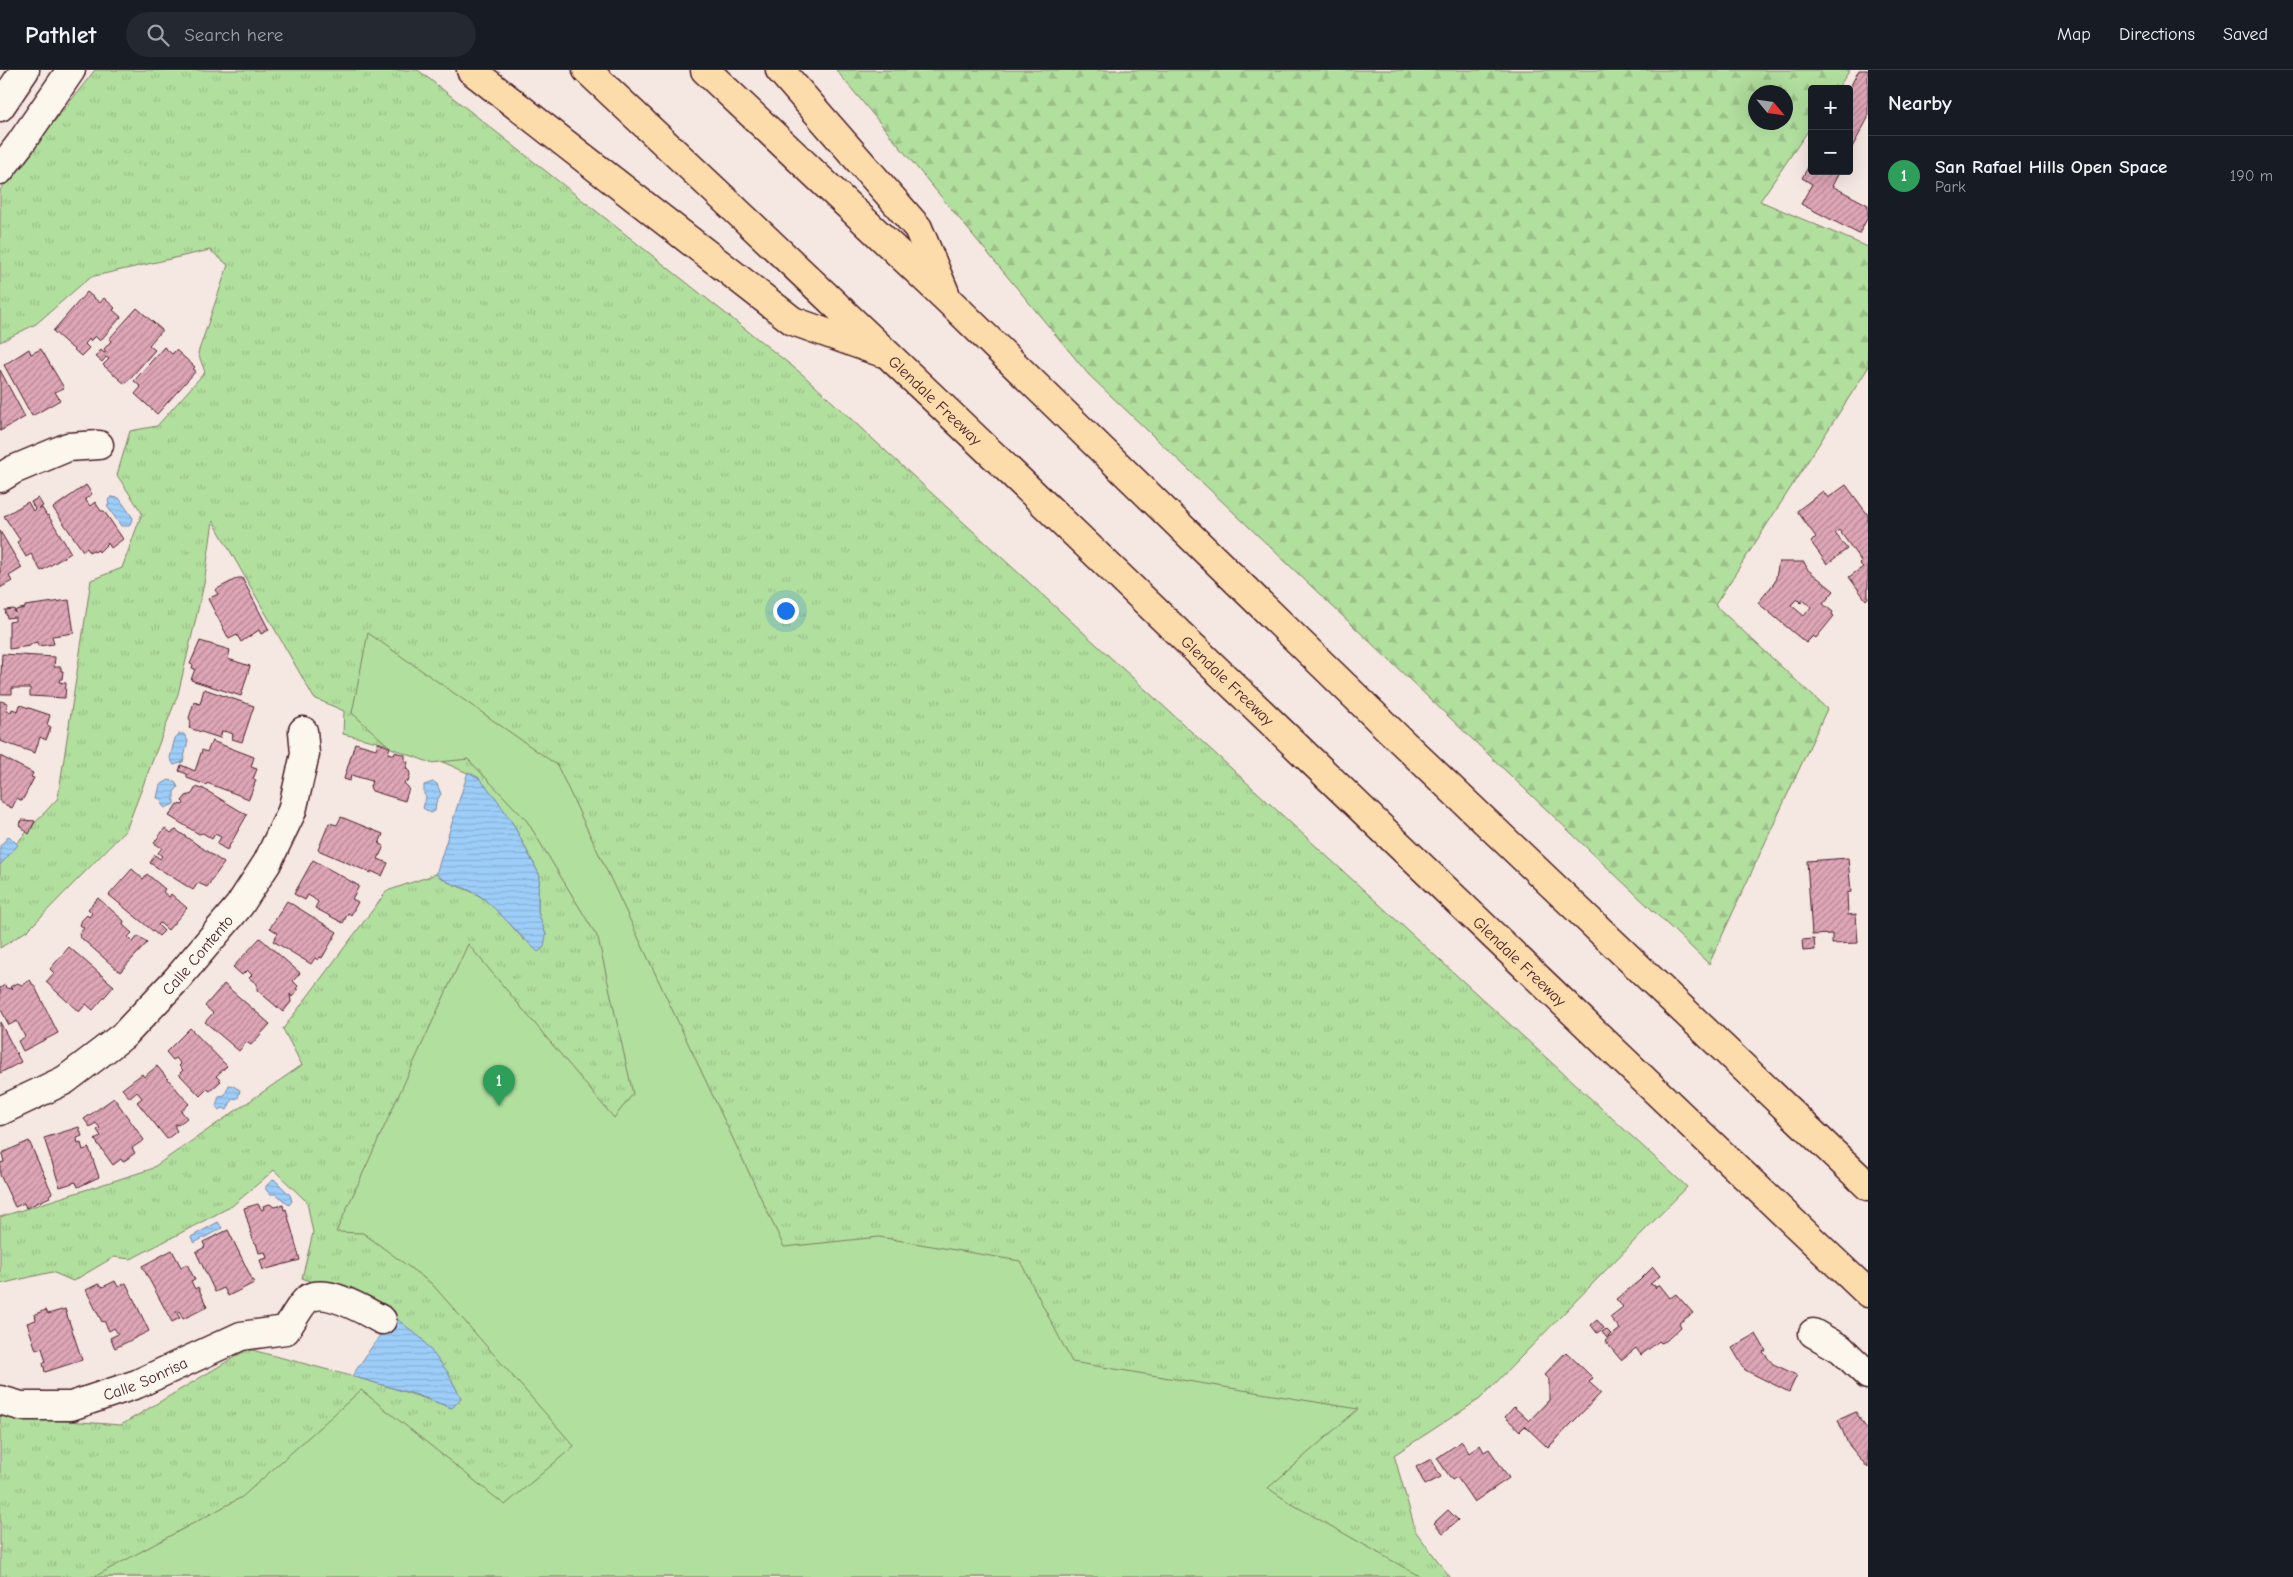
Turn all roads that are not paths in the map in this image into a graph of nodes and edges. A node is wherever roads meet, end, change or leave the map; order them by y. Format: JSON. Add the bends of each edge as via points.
{"nodes":[{"id":1,"x":25,"y":70,"type":"edge"},
{"id":2,"x":71,"y":70,"type":"edge"},
{"id":3,"x":471,"y":70,"type":"edge"},
{"id":4,"x":587,"y":70,"type":"edge"},
{"id":5,"x":704,"y":70,"type":"edge"},
{"id":6,"x":780,"y":70,"type":"edge"},
{"id":7,"x":0,"y":107,"type":"edge"},
{"id":8,"x":0,"y":170,"type":"edge"},
{"id":9,"x":949,"y":302,"type":"junction"},
{"id":10,"x":890,"y":356,"type":"junction"},
{"id":11,"x":99,"y":446,"type":"dead end"},
{"id":12,"x":0,"y":478,"type":"edge"},
{"id":13,"x":303,"y":731,"type":"dead end"},
{"id":14,"x":0,"y":1111,"type":"edge"},
{"id":15,"x":1868,"y":1186,"type":"edge"},
{"id":16,"x":1868,"y":1293,"type":"edge"},
{"id":17,"x":382,"y":1320,"type":"dead end"},
{"id":18,"x":1813,"y":1333,"type":"dead end"},
{"id":19,"x":1868,"y":1375,"type":"edge"},
{"id":20,"x":0,"y":1400,"type":"edge"}],
"edges":[{"from":1,"to":7,"type":"street"},
{"from":2,"to":8,"type":"street"},
{"from":3,"to":10,"type":"highway","via":[[793,321]]},
{"from":4,"to":10,"type":"highway","name":"Glendale Freeway"},
{"from":5,"to":9,"type":"highway"},
{"from":6,"to":9,"type":"highway","via":[[918,228]]},
{"from":9,"to":15,"type":"highway","via":[[1400,740]]},
{"from":10,"to":16,"type":"highway","name":"Glendale Freeway"},
{"from":11,"to":12,"type":"street","via":[[68,447]]},
{"from":13,"to":14,"type":"street","name":"Calle Contento","via":[[306,754],[292,811],[267,863],[239,906],[177,980],[124,1035],[65,1080]]},
{"from":17,"to":20,"type":"street","name":"Calle Sonrisa","via":[[334,1297],[320,1294],[307,1298],[286,1330],[241,1336],[136,1384],[71,1406],[20,1406]]},
{"from":18,"to":19,"type":"street","via":[[1841,1349]]}]}
